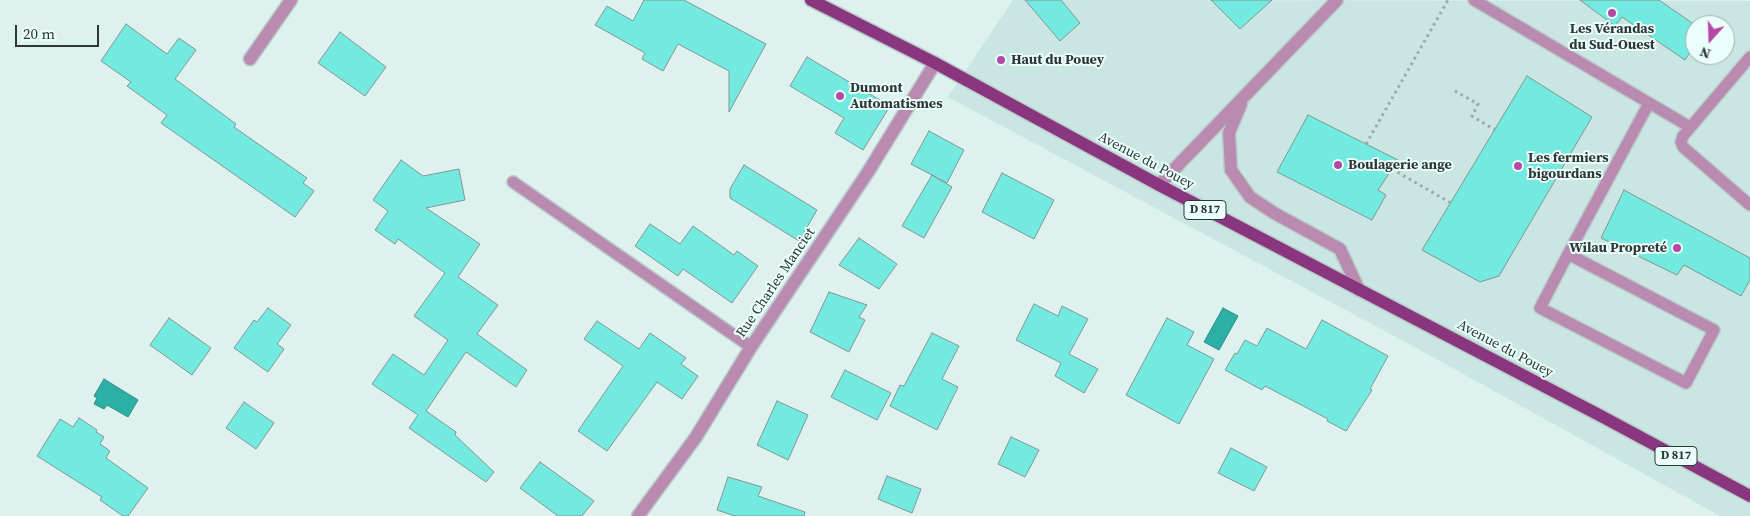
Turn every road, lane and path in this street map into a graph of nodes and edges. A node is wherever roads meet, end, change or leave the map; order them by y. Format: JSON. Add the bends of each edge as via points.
{"nodes":[{"id":1,"x":291,"y":0,"type":"edge"},
{"id":2,"x":812,"y":0,"type":"edge"},
{"id":3,"x":1337,"y":0,"type":"edge"},
{"id":4,"x":1448,"y":0,"type":"edge"},
{"id":5,"x":1474,"y":0,"type":"edge"},
{"id":6,"x":1750,"y":57,"type":"edge"},
{"id":7,"x":250,"y":59,"type":"dead end"},
{"id":8,"x":936,"y":63,"type":"junction"},
{"id":9,"x":1455,"y":91,"type":"dead end"},
{"id":10,"x":1243,"y":98,"type":"junction"},
{"id":11,"x":1649,"y":103,"type":"junction"},
{"id":12,"x":1690,"y":127,"type":"junction"},
{"id":13,"x":1495,"y":130,"type":"dead end"},
{"id":14,"x":1366,"y":144,"type":"dead end"},
{"id":15,"x":1392,"y":169,"type":"dead end"},
{"id":16,"x":513,"y":182,"type":"dead end"},
{"id":17,"x":1159,"y":185,"type":"junction"},
{"id":18,"x":1451,"y":203,"type":"dead end"},
{"id":19,"x":1750,"y":205,"type":"edge"},
{"id":20,"x":1568,"y":254,"type":"junction"},
{"id":21,"x":1359,"y":290,"type":"junction"},
{"id":22,"x":751,"y":348,"type":"junction"},
{"id":23,"x":1750,"y":496,"type":"edge"},
{"id":24,"x":638,"y":516,"type":"edge"}],
"edges":[{"from":1,"to":7,"type":"street"},
{"from":2,"to":8,"type":"main road","name":"Avenue du Pouey","number":"D 817"},
{"from":3,"to":10,"type":"street"},
{"from":4,"to":14,"type":"path"},
{"from":5,"to":11,"type":"lane"},
{"from":6,"to":12,"type":"lane"},
{"from":8,"to":17,"type":"main road","name":"Avenue du Pouey","number":"D 817"},
{"from":8,"to":22,"type":"street","name":"Rue Charles Manciet"},
{"from":9,"to":13,"type":"path","via":[[1478,104],[1472,116]]},
{"from":10,"to":17,"type":"street"},
{"from":10,"to":21,"type":"street","via":[[1229,134],[1231,170],[1250,197],[1340,249]]},
{"from":11,"to":12,"type":"lane"},
{"from":11,"to":20,"type":"lane"},
{"from":12,"to":19,"type":"lane","via":[[1683,136],[1683,147]]},
{"from":15,"to":18,"type":"path"},
{"from":16,"to":22,"type":"lane"},
{"from":17,"to":21,"type":"main road","name":"Avenue du Pouey","number":"D 817"},
{"from":20,"to":20,"type":"lane","via":[[1540,308],[1686,383],[1714,330]]},
{"from":21,"to":23,"type":"main road","name":"Avenue du Pouey","number":"D 817"},
{"from":22,"to":24,"type":"street","name":"Rue Charles Manciet","via":[[696,437]]}]}
